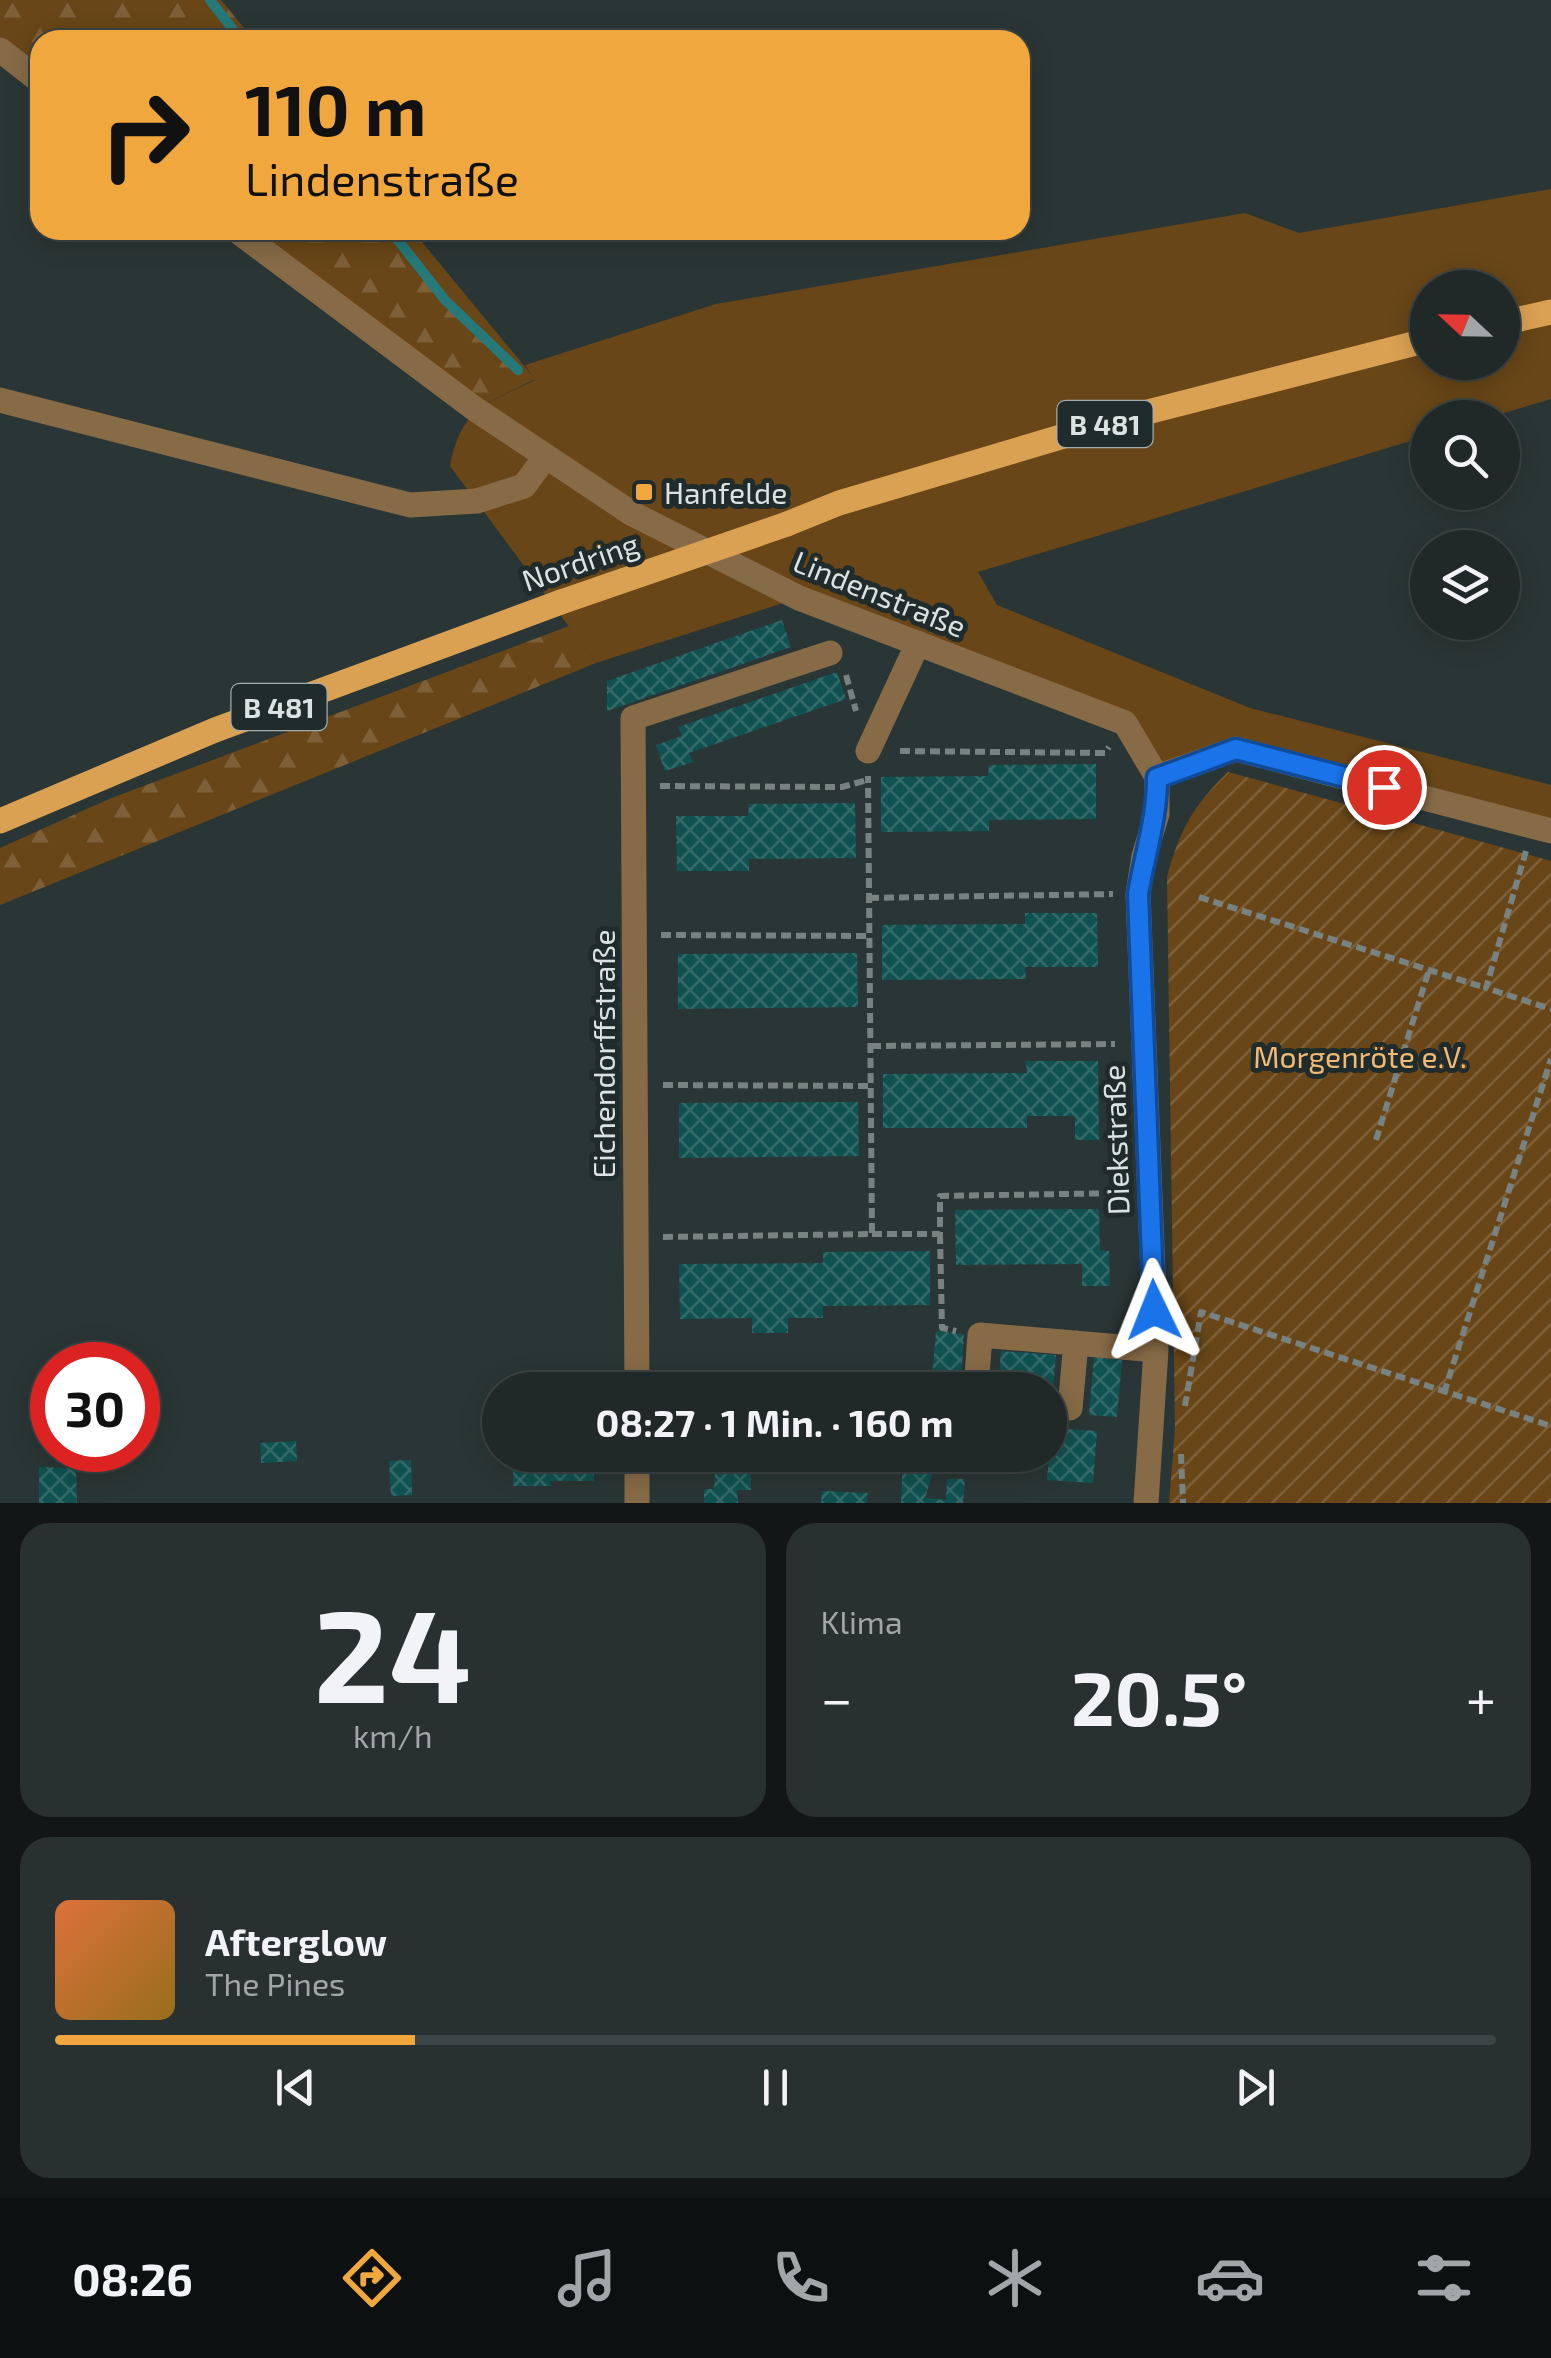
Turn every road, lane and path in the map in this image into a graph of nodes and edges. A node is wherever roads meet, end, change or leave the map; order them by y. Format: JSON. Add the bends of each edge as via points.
{"nodes":[{"id":1,"x":0,"y":50,"type":"edge"},
{"id":2,"x":30,"y":73,"type":"edge"},
{"id":3,"x":249,"y":240,"type":"edge"},
{"id":4,"x":1551,"y":312,"type":"edge"},
{"id":5,"x":1520,"y":319,"type":"edge"},
{"id":6,"x":1410,"y":345,"type":"edge"},
{"id":7,"x":0,"y":400,"type":"edge"},
{"id":8,"x":546,"y":456,"type":"junction"},
{"id":9,"x":918,"y":643,"type":"junction"},
{"id":10,"x":830,"y":654,"type":"joint"},
{"id":11,"x":1124,"y":724,"type":"junction"},
{"id":12,"x":868,"y":751,"type":"junction"},
{"id":13,"x":1157,"y":778,"type":"junction"},
{"id":14,"x":868,"y":780,"type":"junction"},
{"id":15,"x":634,"y":786,"type":"junction"},
{"id":16,"x":0,"y":821,"type":"edge"},
{"id":17,"x":1542,"y":828,"type":"edge"},
{"id":18,"x":1138,"y":894,"type":"junction"},
{"id":19,"x":1198,"y":897,"type":"dead end"},
{"id":20,"x":869,"y":898,"type":"junction"},
{"id":21,"x":635,"y":935,"type":"junction"},
{"id":22,"x":870,"y":936,"type":"junction"},
{"id":23,"x":1429,"y":970,"type":"junction"},
{"id":24,"x":1486,"y":988,"type":"junction"},
{"id":25,"x":1551,"y":1009,"type":"edge"},
{"id":26,"x":1144,"y":1044,"type":"junction"},
{"id":27,"x":871,"y":1046,"type":"junction"},
{"id":28,"x":1551,"y":1059,"type":"edge"},
{"id":29,"x":636,"y":1085,"type":"junction"},
{"id":30,"x":872,"y":1086,"type":"junction"},
{"id":31,"x":1376,"y":1140,"type":"dead end"},
{"id":32,"x":1150,"y":1192,"type":"junction"},
{"id":33,"x":872,"y":1234,"type":"junction"},
{"id":34,"x":940,"y":1234,"type":"junction"},
{"id":35,"x":636,"y":1238,"type":"junction"},
{"id":36,"x":980,"y":1335,"type":"junction"},
{"id":37,"x":1076,"y":1343,"type":"junction"},
{"id":38,"x":1156,"y":1350,"type":"junction"},
{"id":39,"x":637,"y":1372,"type":"edge"},
{"id":40,"x":977,"y":1372,"type":"edge"},
{"id":41,"x":1444,"y":1393,"type":"junction"},
{"id":42,"x":1070,"y":1408,"type":"dead end"},
{"id":43,"x":1152,"y":1424,"type":"junction"},
{"id":44,"x":1551,"y":1426,"type":"edge"},
{"id":45,"x":1180,"y":1431,"type":"junction"},
{"id":46,"x":637,"y":1472,"type":"edge"},
{"id":47,"x":637,"y":1503,"type":"edge"},
{"id":48,"x":1146,"y":1503,"type":"edge"},
{"id":49,"x":1184,"y":1503,"type":"edge"}],
"edges":[{"from":1,"to":2,"type":"street"},
{"from":3,"to":8,"type":"street","name":"Lindenstraße"},
{"from":4,"to":5,"type":"main road"},
{"from":6,"to":16,"type":"main road","name":"Nordring","number":"B 481","bridge":true,"via":[[839,503],[215,730]]},
{"from":7,"to":8,"type":"street","via":[[410,506],[477,502],[524,486]]},
{"from":8,"to":9,"type":"street","name":"Lindenstraße","via":[[672,535],[799,598]]},
{"from":9,"to":11,"type":"street","name":"Lindenstraße"},
{"from":9,"to":12,"type":"street"},
{"from":10,"to":12,"type":"path","via":[[846,674]]},
{"from":10,"to":15,"type":"street","name":"Eichendorffstraße","via":[[633,718]]},
{"from":11,"to":12,"type":"path","via":[[1105,753]]},
{"from":11,"to":13,"type":"street"},
{"from":12,"to":14,"type":"path"},
{"from":13,"to":17,"type":"street","via":[[1236,749]]},
{"from":13,"to":18,"type":"street","name":"Diekstraße","via":[[1157,814]]},
{"from":14,"to":15,"type":"path","via":[[842,787]]},
{"from":14,"to":20,"type":"path"},
{"from":15,"to":21,"type":"street","name":"Eichendorffstraße"},
{"from":17,"to":24,"type":"path"},
{"from":18,"to":20,"type":"path"},
{"from":18,"to":26,"type":"street","name":"Diekstraße"},
{"from":19,"to":23,"type":"path"},
{"from":20,"to":22,"type":"path"},
{"from":21,"to":22,"type":"path"},
{"from":21,"to":29,"type":"street","name":"Eichendorffstraße"},
{"from":22,"to":27,"type":"path"},
{"from":23,"to":24,"type":"path"},
{"from":23,"to":31,"type":"path"},
{"from":24,"to":25,"type":"path"},
{"from":26,"to":27,"type":"path"},
{"from":26,"to":32,"type":"street","name":"Diekstraße"},
{"from":27,"to":30,"type":"path"},
{"from":28,"to":41,"type":"path"},
{"from":29,"to":30,"type":"path"},
{"from":29,"to":35,"type":"street","name":"Eichendorffstraße"},
{"from":30,"to":33,"type":"path"},
{"from":32,"to":34,"type":"path","via":[[940,1196]]},
{"from":32,"to":38,"type":"street","name":"Diekstraße"},
{"from":33,"to":34,"type":"path"},
{"from":33,"to":35,"type":"path"},
{"from":34,"to":36,"type":"path","via":[[942,1328]]},
{"from":35,"to":39,"type":"street","name":"Eichendorffstraße"},
{"from":36,"to":37,"type":"street"},
{"from":36,"to":40,"type":"street"},
{"from":37,"to":38,"type":"street"},
{"from":37,"to":42,"type":"street"},
{"from":38,"to":43,"type":"street","name":"Diekstraße"},
{"from":41,"to":44,"type":"path"},
{"from":41,"to":45,"type":"path","via":[[1202,1312]]},
{"from":43,"to":45,"type":"path"},
{"from":43,"to":48,"type":"street","name":"Diekstraße"},
{"from":45,"to":49,"type":"path"},
{"from":46,"to":47,"type":"street"}]}
